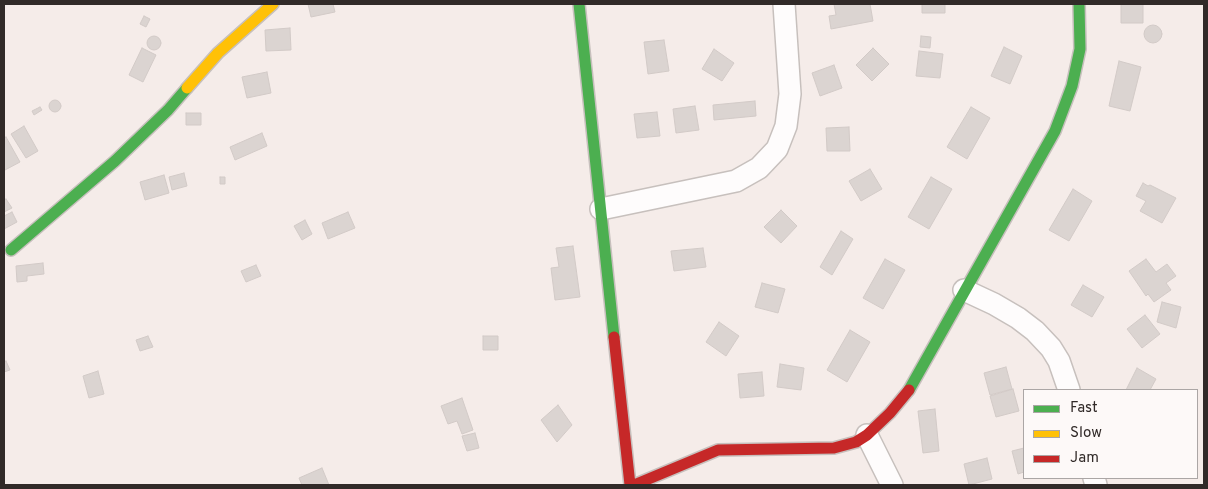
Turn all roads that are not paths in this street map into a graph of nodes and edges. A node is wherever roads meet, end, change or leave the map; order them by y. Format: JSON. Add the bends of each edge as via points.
{"nodes":[{"id":1,"x":273,"y":4,"type":"edge"},
{"id":2,"x":579,"y":4,"type":"edge"},
{"id":3,"x":784,"y":4,"type":"edge"},
{"id":4,"x":1079,"y":4,"type":"edge"},
{"id":5,"x":601,"y":209,"type":"junction"},
{"id":6,"x":11,"y":250,"type":"dead end"},
{"id":7,"x":964,"y":290,"type":"junction"},
{"id":8,"x":1069,"y":389,"type":"edge"},
{"id":9,"x":867,"y":435,"type":"junction"},
{"id":10,"x":632,"y":485,"type":"edge"},
{"id":11,"x":892,"y":485,"type":"edge"}],
"edges":[{"from":1,"to":6,"type":"street","via":[[218,53],[168,110],[116,161]]},
{"from":2,"to":5,"type":"street"},
{"from":3,"to":5,"type":"street","via":[[790,94],[786,126],[776,149],[759,168],[736,181]]},
{"from":4,"to":7,"type":"street","via":[[1080,49],[1065,108]]},
{"from":5,"to":10,"type":"street"},
{"from":7,"to":8,"type":"street","via":[[1018,318],[1036,332],[1059,361]]},
{"from":7,"to":9,"type":"street","via":[[910,389]]},
{"from":9,"to":10,"type":"street","via":[[834,448],[718,450]]},
{"from":9,"to":11,"type":"street"}]}
